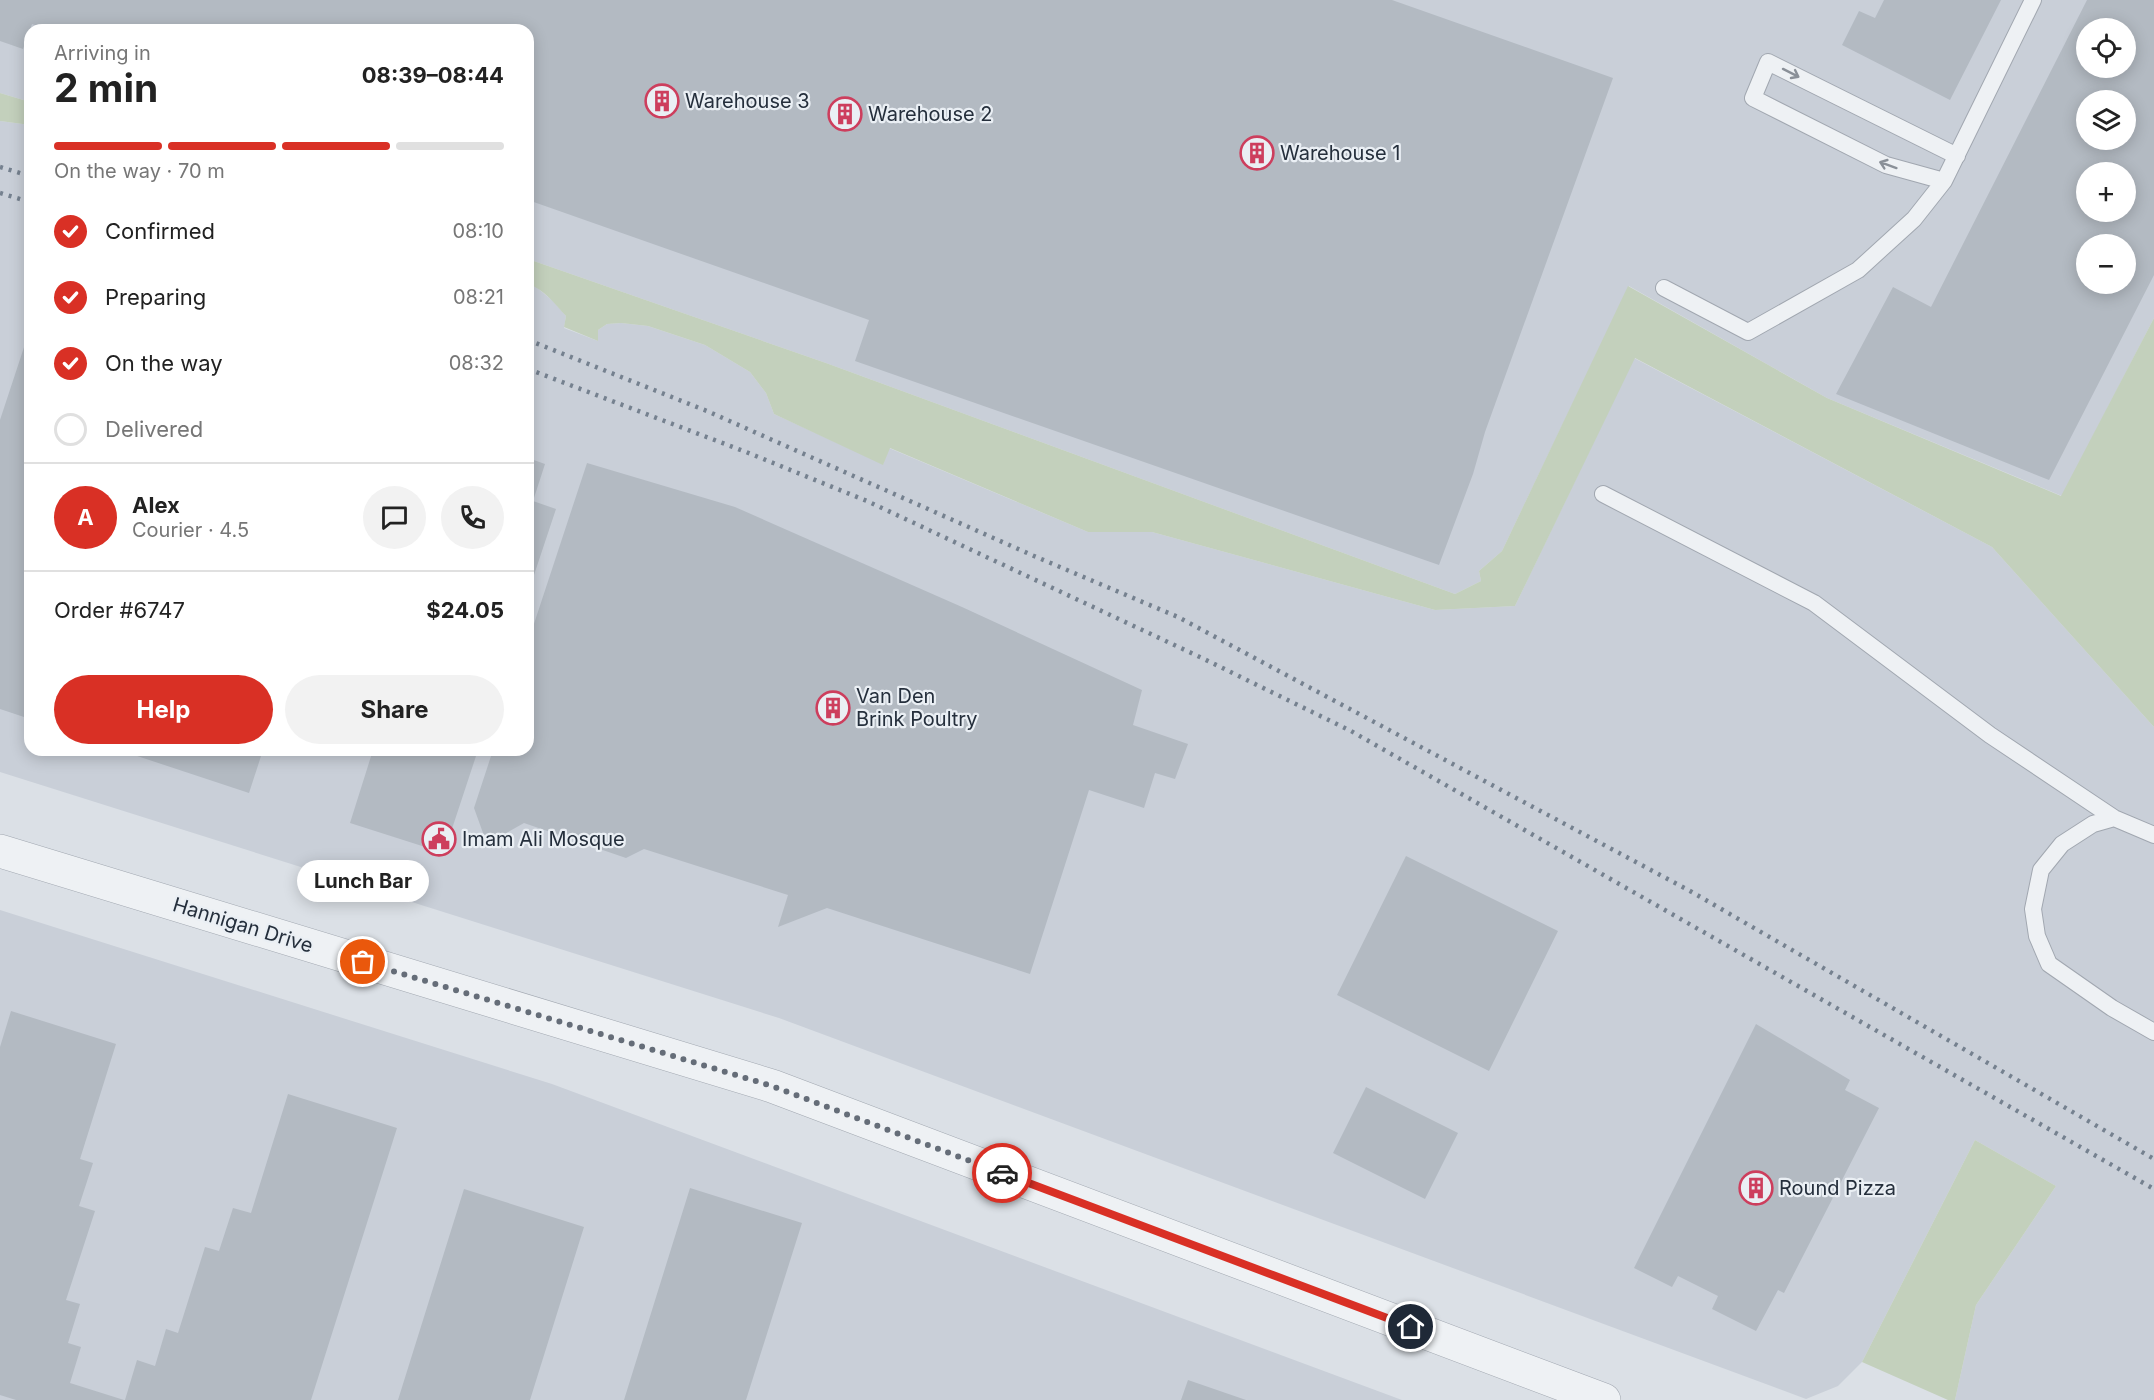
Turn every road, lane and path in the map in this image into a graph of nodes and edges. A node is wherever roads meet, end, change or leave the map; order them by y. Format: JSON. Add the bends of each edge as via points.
{"nodes":[{"id":1,"x":2033,"y":0,"type":"edge"},
{"id":2,"x":1957,"y":156,"type":"junction"},
{"id":3,"x":1944,"y":181,"type":"junction"},
{"id":4,"x":1664,"y":288,"type":"dead end"},
{"id":5,"x":1603,"y":494,"type":"dead end"},
{"id":6,"x":2115,"y":818,"type":"junction"},
{"id":7,"x":2154,"y":835,"type":"edge"},
{"id":8,"x":0,"y":851,"type":"edge"},
{"id":9,"x":2154,"y":1032,"type":"edge"},
{"id":10,"x":1604,"y":1400,"type":"edge"}],
"edges":[{"from":1,"to":2,"type":"lane"},
{"from":2,"to":3,"type":"lane"},
{"from":3,"to":2,"type":"lane","one_way":true,"via":[[1886,165],[1753,98],[1768,62]]},
{"from":3,"to":4,"type":"lane","via":[[1914,219],[1858,270],[1748,332]]},
{"from":5,"to":6,"type":"lane","via":[[1814,603],[1990,735]]},
{"from":6,"to":7,"type":"lane"},
{"from":6,"to":9,"type":"lane","via":[[2093,824],[2062,844],[2041,870],[2032,909],[2037,936],[2049,964]]},
{"from":8,"to":10,"type":"street","name":"Hannigan Drive","via":[[772,1086]]}]}
